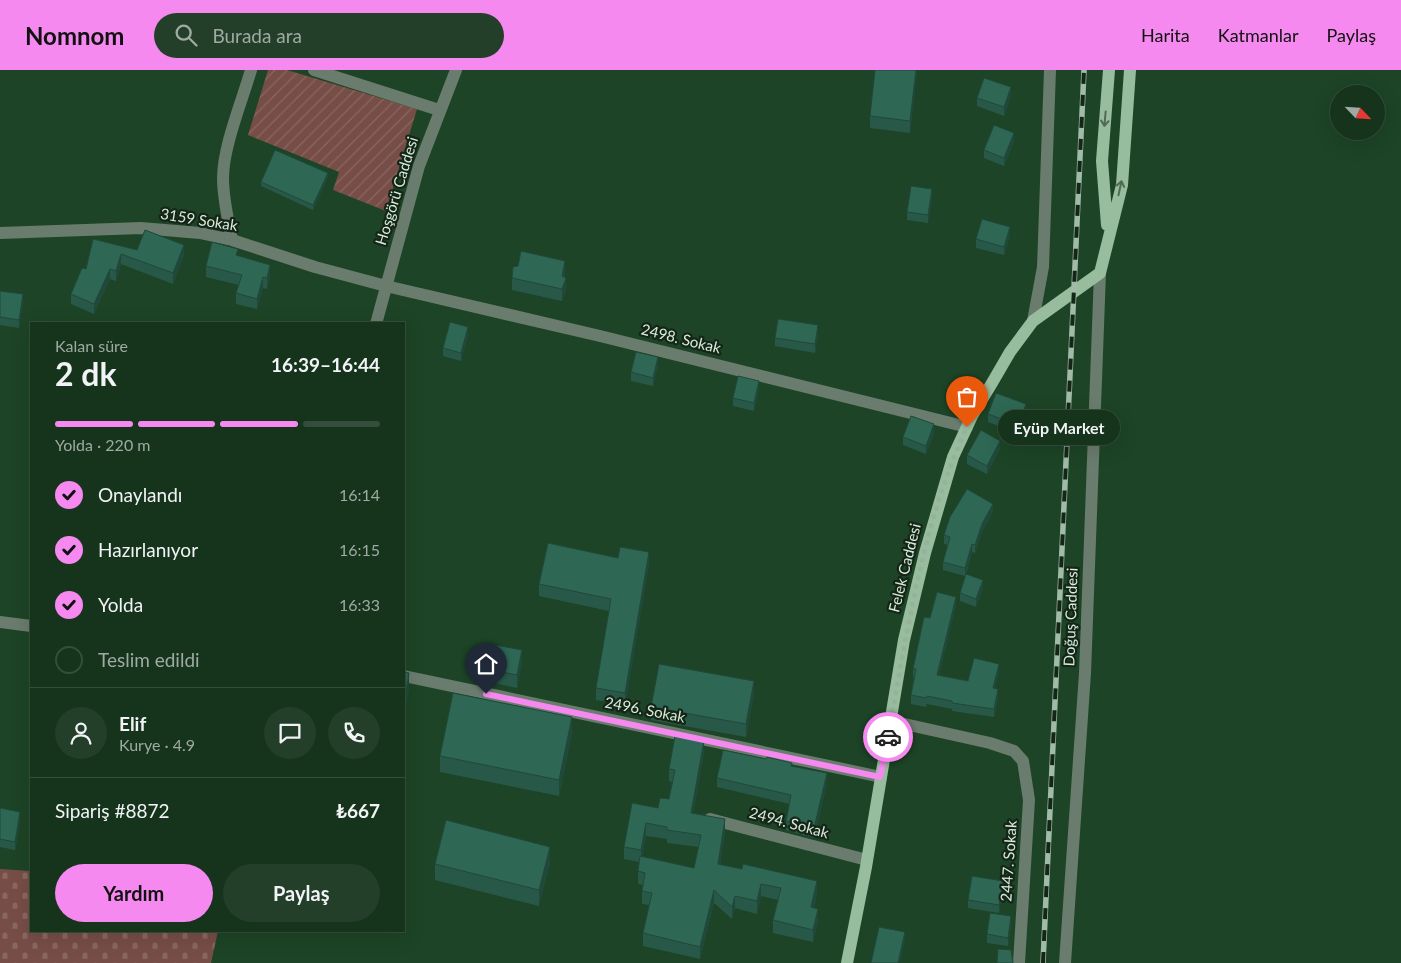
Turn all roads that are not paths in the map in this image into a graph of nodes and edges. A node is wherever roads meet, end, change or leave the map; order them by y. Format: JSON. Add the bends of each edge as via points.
{"nodes":[{"id":1,"x":251,"y":70,"type":"edge"},
{"id":2,"x":314,"y":70,"type":"edge"},
{"id":3,"x":456,"y":70,"type":"edge"},
{"id":4,"x":1050,"y":70,"type":"edge"},
{"id":5,"x":1110,"y":70,"type":"edge"},
{"id":6,"x":1130,"y":70,"type":"edge"},
{"id":7,"x":439,"y":110,"type":"junction"},
{"id":8,"x":0,"y":233,"type":"edge"},
{"id":9,"x":1108,"y":235,"type":"junction"},
{"id":10,"x":232,"y":240,"type":"junction"},
{"id":11,"x":1100,"y":273,"type":"junction"},
{"id":12,"x":386,"y":286,"type":"junction"},
{"id":13,"x":1033,"y":321,"type":"junction"},
{"id":14,"x":377,"y":322,"type":"edge"},
{"id":15,"x":967,"y":427,"type":"junction"},
{"id":16,"x":0,"y":622,"type":"edge"},
{"id":17,"x":30,"y":626,"type":"edge"},
{"id":18,"x":405,"y":676,"type":"edge"},
{"id":19,"x":891,"y":721,"type":"junction"},
{"id":20,"x":880,"y":777,"type":"junction"},
{"id":21,"x":702,"y":817,"type":"edge"},
{"id":22,"x":867,"y":860,"type":"junction"},
{"id":23,"x":847,"y":963,"type":"edge"},
{"id":24,"x":1019,"y":963,"type":"edge"},
{"id":25,"x":1065,"y":963,"type":"edge"}],
"edges":[{"from":1,"to":10,"type":"street","via":[[223,177]]},
{"from":2,"to":7,"type":"street"},
{"from":3,"to":7,"type":"street","name":"Hoşgörü Caddesi"},
{"from":4,"to":13,"type":"street","via":[[1043,267]]},
{"from":5,"to":9,"type":"main road","one_way":true,"via":[[1102,161]]},
{"from":9,"to":6,"type":"main road","one_way":true,"via":[[1122,185]]},
{"from":7,"to":12,"type":"street","name":"Hoşgörü Caddesi","via":[[419,166]]},
{"from":8,"to":10,"type":"street","name":"3159 Sokak","via":[[141,228],[200,233]]},
{"from":9,"to":11,"type":"main road"},
{"from":10,"to":12,"type":"street","name":"3159 Sokak"},
{"from":11,"to":13,"type":"main road","name":"Felek Caddesi"},
{"from":11,"to":25,"type":"street","name":"Doğuş Caddesi","via":[[1085,673]]},
{"from":12,"to":14,"type":"street","name":"Hoşgörü Caddesi"},
{"from":12,"to":15,"type":"street","name":"2498. Sokak"},
{"from":13,"to":15,"type":"main road","name":"Felek Caddesi","via":[[1010,352]]},
{"from":15,"to":19,"type":"main road","name":"Felek Caddesi","via":[[953,457],[925,553],[904,640]]},
{"from":16,"to":17,"type":"street"},
{"from":18,"to":20,"type":"street","name":"2496. Sokak"},
{"from":19,"to":20,"type":"main road","name":"Felek Caddesi"},
{"from":19,"to":24,"type":"street","name":"2447. Sokak","via":[[990,743],[1014,751],[1023,761],[1029,800]]},
{"from":20,"to":22,"type":"main road","name":"Felek Caddesi"},
{"from":21,"to":22,"type":"street","name":"2494. Sokak"},
{"from":22,"to":23,"type":"main road","name":"Felek Caddesi"}]}
